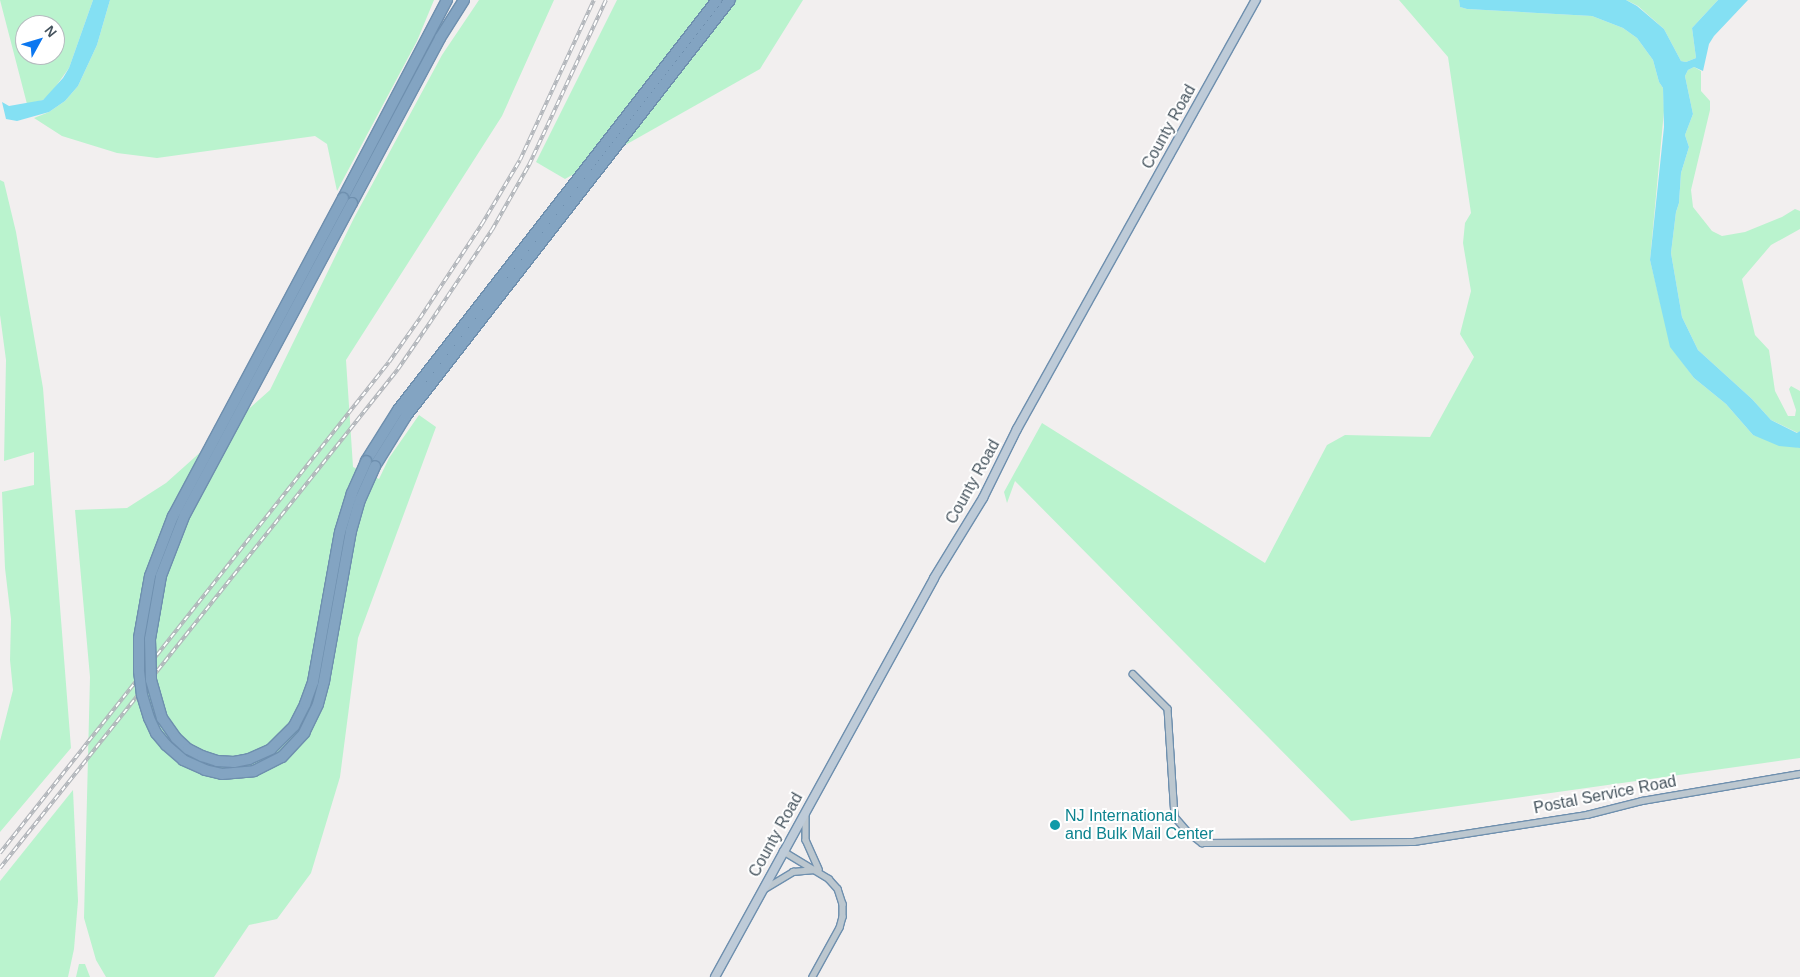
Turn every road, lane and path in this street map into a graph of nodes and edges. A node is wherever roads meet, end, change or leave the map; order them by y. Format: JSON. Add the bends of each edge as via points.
{"nodes":[{"id":1,"x":447,"y":0,"type":"edge"},
{"id":2,"x":464,"y":0,"type":"edge"},
{"id":3,"x":717,"y":0,"type":"edge"},
{"id":4,"x":730,"y":0,"type":"edge"},
{"id":5,"x":1256,"y":0,"type":"edge"},
{"id":6,"x":347,"y":201,"type":"junction"},
{"id":7,"x":370,"y":464,"type":"junction"},
{"id":8,"x":1133,"y":674,"type":"dead end"},
{"id":9,"x":1800,"y":774,"type":"edge"},
{"id":10,"x":806,"y":810,"type":"junction"},
{"id":11,"x":783,"y":852,"type":"junction"},
{"id":12,"x":820,"y":871,"type":"junction"},
{"id":13,"x":761,"y":892,"type":"junction"},
{"id":14,"x":715,"y":977,"type":"edge"},
{"id":15,"x":813,"y":977,"type":"edge"}],
"edges":[{"from":1,"to":6,"type":"highway"},
{"from":2,"to":6,"type":"highway"},
{"from":3,"to":7,"type":"highway","via":[[398,410]]},
{"from":4,"to":7,"type":"highway"},
{"from":5,"to":10,"type":"main road","name":"County Road","via":[[1017,429],[983,498],[934,578]]},
{"from":6,"to":7,"type":"highway","bridge":true,"via":[[173,516],[152,568],[141,623],[141,687],[146,710],[156,732],[166,746],[184,760],[214,772],[246,772],[282,757],[304,732],[318,704],[324,681],[351,531]]},
{"from":8,"to":9,"type":"street","name":"Postal Service Road","via":[[1168,709],[1176,817],[1202,843],[1414,842],[1587,815],[1642,801]]},
{"from":10,"to":11,"type":"main road","name":"County Road"},
{"from":10,"to":12,"type":"street","via":[[806,840]]},
{"from":11,"to":12,"type":"street"},
{"from":11,"to":13,"type":"main road","name":"County Road"},
{"from":12,"to":13,"type":"street","via":[[792,872]]},
{"from":12,"to":15,"type":"street","via":[[838,890],[843,917],[838,933]]},
{"from":13,"to":14,"type":"main road","name":"County Road"}]}
